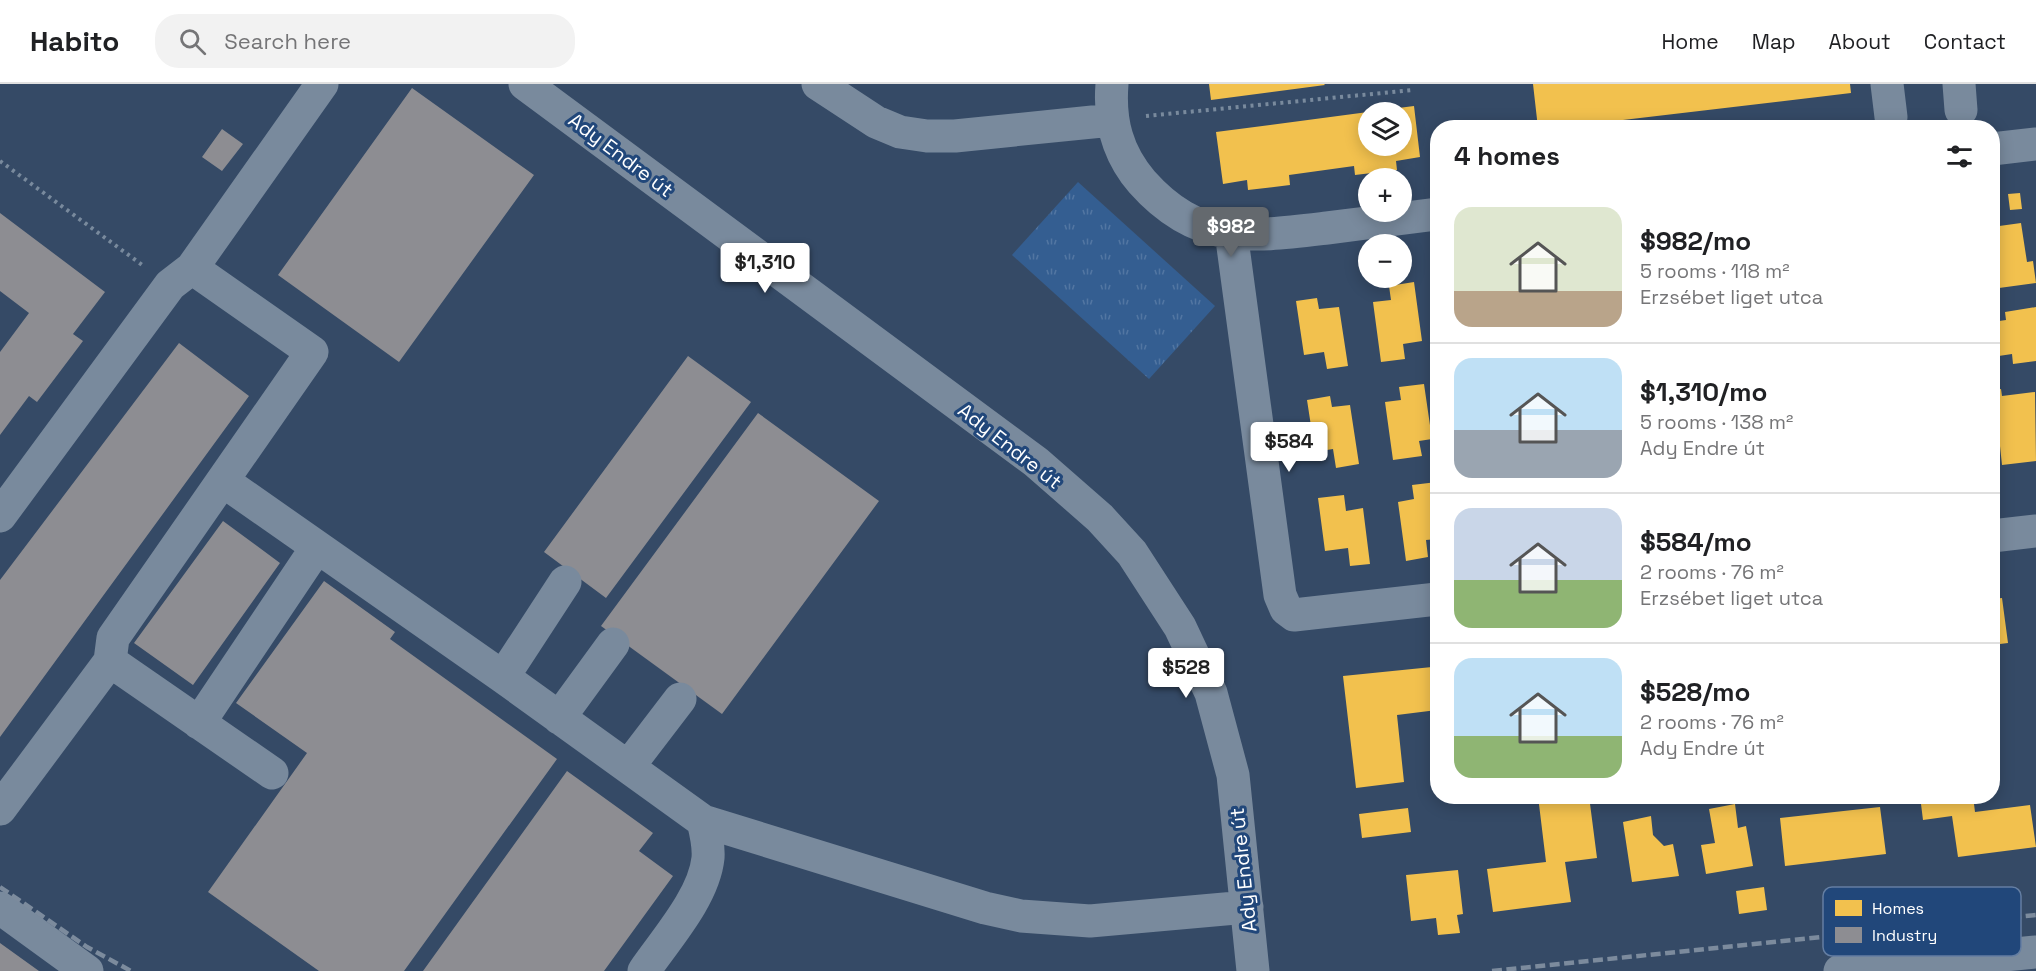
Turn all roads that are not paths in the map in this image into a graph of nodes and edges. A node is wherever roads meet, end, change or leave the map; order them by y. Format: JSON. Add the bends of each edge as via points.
{"nodes":[{"id":1,"x":322,"y":84,"type":"edge"},
{"id":2,"x":525,"y":84,"type":"edge"},
{"id":3,"x":819,"y":84,"type":"edge"},
{"id":4,"x":1112,"y":84,"type":"edge"},
{"id":5,"x":1887,"y":84,"type":"edge"},
{"id":6,"x":1891,"y":117,"type":"dead end"},
{"id":7,"x":1112,"y":120,"type":"junction"},
{"id":8,"x":2036,"y":144,"type":"edge"},
{"id":9,"x":2000,"y":148,"type":"edge"},
{"id":10,"x":1430,"y":215,"type":"edge"},
{"id":11,"x":1232,"y":232,"type":"junction"},
{"id":12,"x":181,"y":277,"type":"junction"},
{"id":13,"x":223,"y":481,"type":"junction"},
{"id":14,"x":3,"y":508,"type":"edge"},
{"id":15,"x":2036,"y":531,"type":"edge"},
{"id":16,"x":2000,"y":535,"type":"edge"},
{"id":17,"x":317,"y":547,"type":"junction"},
{"id":18,"x":565,"y":582,"type":"dead end"},
{"id":19,"x":1430,"y":600,"type":"edge"},
{"id":20,"x":613,"y":644,"type":"dead end"},
{"id":21,"x":110,"y":661,"type":"junction"},
{"id":22,"x":503,"y":677,"type":"junction"},
{"id":23,"x":680,"y":699,"type":"dead end"},
{"id":24,"x":559,"y":718,"type":"junction"},
{"id":25,"x":199,"y":723,"type":"junction"},
{"id":26,"x":628,"y":767,"type":"junction"},
{"id":27,"x":272,"y":773,"type":"dead end"},
{"id":28,"x":0,"y":809,"type":"edge"},
{"id":29,"x":703,"y":821,"type":"junction"},
{"id":30,"x":1247,"y":907,"type":"junction"},
{"id":31,"x":0,"y":908,"type":"edge"},
{"id":32,"x":2036,"y":952,"type":"edge"},
{"id":33,"x":2021,"y":953,"type":"edge"},
{"id":34,"x":1995,"y":956,"type":"edge"},
{"id":35,"x":87,"y":971,"type":"edge"},
{"id":36,"x":644,"y":971,"type":"edge"},
{"id":37,"x":1253,"y":971,"type":"edge"},
{"id":38,"x":1840,"y":971,"type":"edge"}],
"edges":[{"from":1,"to":12,"type":"street"},
{"from":2,"to":30,"type":"street","name":"Ady Endre út","via":[[1036,462],[1100,518],[1132,553],[1180,627],[1211,693],[1233,776]]},
{"from":3,"to":7,"type":"street","via":[[876,122],[900,132],[927,136]]},
{"from":4,"to":7,"type":"street"},
{"from":5,"to":6,"type":"street"},
{"from":7,"to":11,"type":"street","via":[[1123,156],[1154,196],[1192,222]]},
{"from":8,"to":9,"type":"street"},
{"from":10,"to":11,"type":"street","via":[[1267,235]]},
{"from":11,"to":19,"type":"street","via":[[1280,596],[1286,609],[1294,615]]},
{"from":12,"to":13,"type":"street","via":[[312,352]]},
{"from":12,"to":14,"type":"street"},
{"from":13,"to":17,"type":"street"},
{"from":13,"to":21,"type":"street","via":[[113,638]]},
{"from":15,"to":16,"type":"street"},
{"from":17,"to":22,"type":"street"},
{"from":17,"to":25,"type":"street"},
{"from":18,"to":22,"type":"street"},
{"from":20,"to":24,"type":"street"},
{"from":21,"to":25,"type":"street"},
{"from":21,"to":28,"type":"street"},
{"from":22,"to":24,"type":"street"},
{"from":23,"to":26,"type":"street"},
{"from":24,"to":26,"type":"street"},
{"from":25,"to":27,"type":"street"},
{"from":26,"to":29,"type":"street"},
{"from":29,"to":30,"type":"street","via":[[1021,916],[1090,921]]},
{"from":29,"to":36,"type":"street","via":[[708,858],[703,880]]},
{"from":30,"to":37,"type":"street","name":"Ady Endre út"},
{"from":31,"to":35,"type":"street"},
{"from":32,"to":33,"type":"street"},
{"from":34,"to":38,"type":"street"}]}
